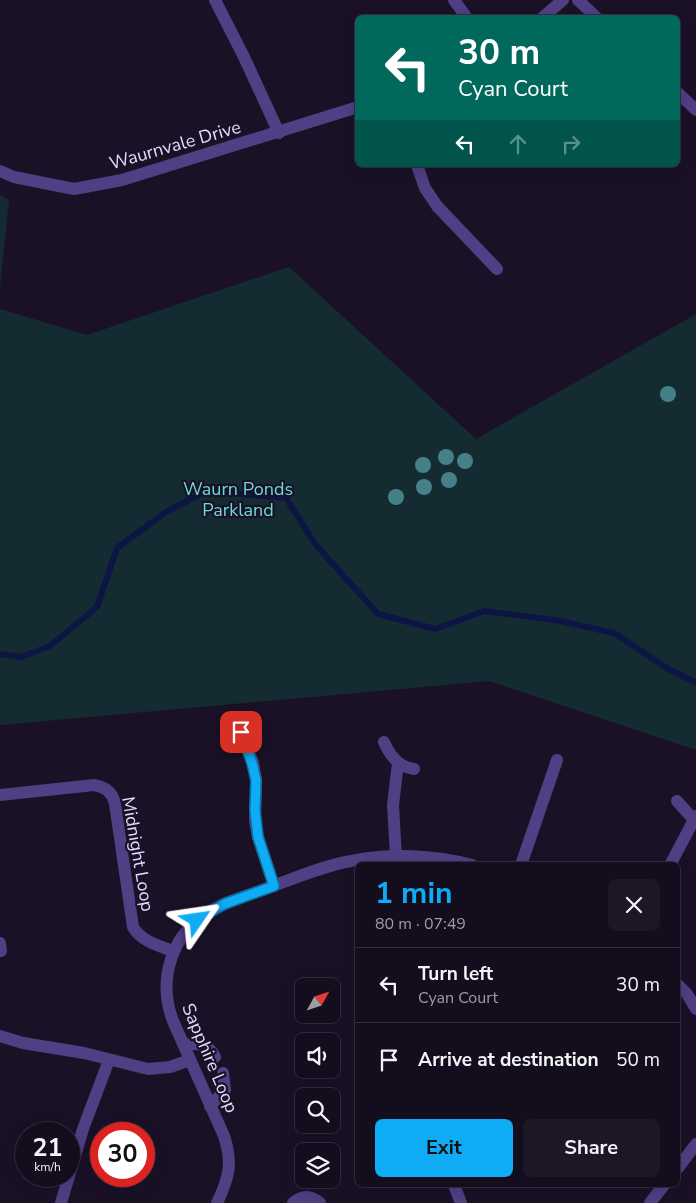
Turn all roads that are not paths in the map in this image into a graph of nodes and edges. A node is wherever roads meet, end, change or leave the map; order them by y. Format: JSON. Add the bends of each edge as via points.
{"nodes":[{"id":1,"x":215,"y":0,"type":"edge"},
{"id":2,"x":454,"y":0,"type":"edge"},
{"id":3,"x":563,"y":0,"type":"edge"},
{"id":4,"x":578,"y":0,"type":"edge"},
{"id":5,"x":465,"y":15,"type":"edge"},
{"id":6,"x":546,"y":15,"type":"edge"},
{"id":7,"x":594,"y":15,"type":"edge"},
{"id":8,"x":680,"y":95,"type":"edge"},
{"id":9,"x":355,"y":108,"type":"edge"},
{"id":10,"x":696,"y":110,"type":"edge"},
{"id":11,"x":279,"y":133,"type":"junction"},
{"id":12,"x":418,"y":167,"type":"edge"},
{"id":13,"x":0,"y":171,"type":"edge"},
{"id":14,"x":497,"y":269,"type":"dead end"},
{"id":15,"x":241,"y":732,"type":"dead end"},
{"id":16,"x":384,"y":742,"type":"dead end"},
{"id":17,"x":557,"y":760,"type":"dead end"},
{"id":18,"x":398,"y":763,"type":"junction"},
{"id":19,"x":414,"y":769,"type":"dead end"},
{"id":20,"x":0,"y":795,"type":"edge"},
{"id":21,"x":677,"y":800,"type":"dead end"},
{"id":22,"x":695,"y":818,"type":"edge"},
{"id":23,"x":404,"y":860,"type":"edge"},
{"id":24,"x":455,"y":862,"type":"edge"},
{"id":25,"x":522,"y":862,"type":"edge"},
{"id":26,"x":672,"y":862,"type":"edge"},
{"id":27,"x":274,"y":886,"type":"junction"},
{"id":28,"x":174,"y":951,"type":"junction"},
{"id":29,"x":680,"y":987,"type":"edge"},
{"id":30,"x":696,"y":1009,"type":"edge"},
{"id":31,"x":0,"y":1036,"type":"edge"},
{"id":32,"x":184,"y":1045,"type":"junction"},
{"id":33,"x":215,"y":1057,"type":"dead end"},
{"id":34,"x":109,"y":1060,"type":"junction"},
{"id":35,"x":190,"y":1060,"type":"junction"},
{"id":36,"x":223,"y":1074,"type":"dead end"},
{"id":37,"x":210,"y":1106,"type":"junction"},
{"id":38,"x":696,"y":1144,"type":"edge"},
{"id":39,"x":680,"y":1165,"type":"edge"},
{"id":40,"x":455,"y":1187,"type":"edge"},
{"id":41,"x":662,"y":1187,"type":"edge"},
{"id":42,"x":61,"y":1203,"type":"edge"},
{"id":43,"x":217,"y":1203,"type":"edge"},
{"id":44,"x":293,"y":1203,"type":"edge"},
{"id":45,"x":320,"y":1203,"type":"edge"},
{"id":46,"x":461,"y":1203,"type":"edge"},
{"id":47,"x":650,"y":1203,"type":"edge"}],
"edges":[{"from":1,"to":11,"type":"street"},
{"from":2,"to":5,"type":"street"},
{"from":3,"to":6,"type":"street"},
{"from":4,"to":7,"type":"street"},
{"from":8,"to":10,"type":"street"},
{"from":9,"to":11,"type":"street","name":"Waurnvale Drive"},
{"from":11,"to":13,"type":"street","name":"Waurnvale Drive","via":[[122,180],[74,189],[14,177]]},
{"from":12,"to":14,"type":"street","via":[[425,188],[437,206]]},
{"from":15,"to":27,"type":"street","via":[[256,780],[258,837]]},
{"from":16,"to":18,"type":"street"},
{"from":17,"to":25,"type":"street"},
{"from":18,"to":19,"type":"street"},
{"from":18,"to":23,"type":"street","via":[[392,810]]},
{"from":20,"to":28,"type":"street","name":"Midnight Loop","via":[[94,785],[111,793],[116,804],[133,927],[146,939]]},
{"from":21,"to":22,"type":"street"},
{"from":22,"to":26,"type":"street"},
{"from":23,"to":24,"type":"street","name":"Sapphire Loop"},
{"from":23,"to":27,"type":"street","name":"Sapphire Loop","via":[[365,858],[343,862]]},
{"from":27,"to":28,"type":"street","name":"Sapphire Loop","via":[[210,911],[188,929]]},
{"from":28,"to":32,"type":"street","name":"Sapphire Loop","via":[[168,972],[167,996],[171,1016]]},
{"from":29,"to":30,"type":"street"},
{"from":31,"to":34,"type":"street"},
{"from":32,"to":33,"type":"street","via":[[203,1044]]},
{"from":32,"to":35,"type":"street","name":"Sapphire Loop"},
{"from":34,"to":35,"type":"street","via":[[153,1069]]},
{"from":34,"to":42,"type":"street","via":[[83,1129]]},
{"from":35,"to":37,"type":"street","name":"Sapphire Loop"},
{"from":36,"to":37,"type":"street","via":[[225,1090]]},
{"from":37,"to":43,"type":"street","name":"Sapphire Loop","via":[[225,1138],[230,1158],[228,1176]]},
{"from":38,"to":39,"type":"street"},
{"from":40,"to":46,"type":"street"},
{"from":41,"to":47,"type":"street"},
{"from":44,"to":45,"type":"street","via":[[304,1197],[314,1198]]}]}
